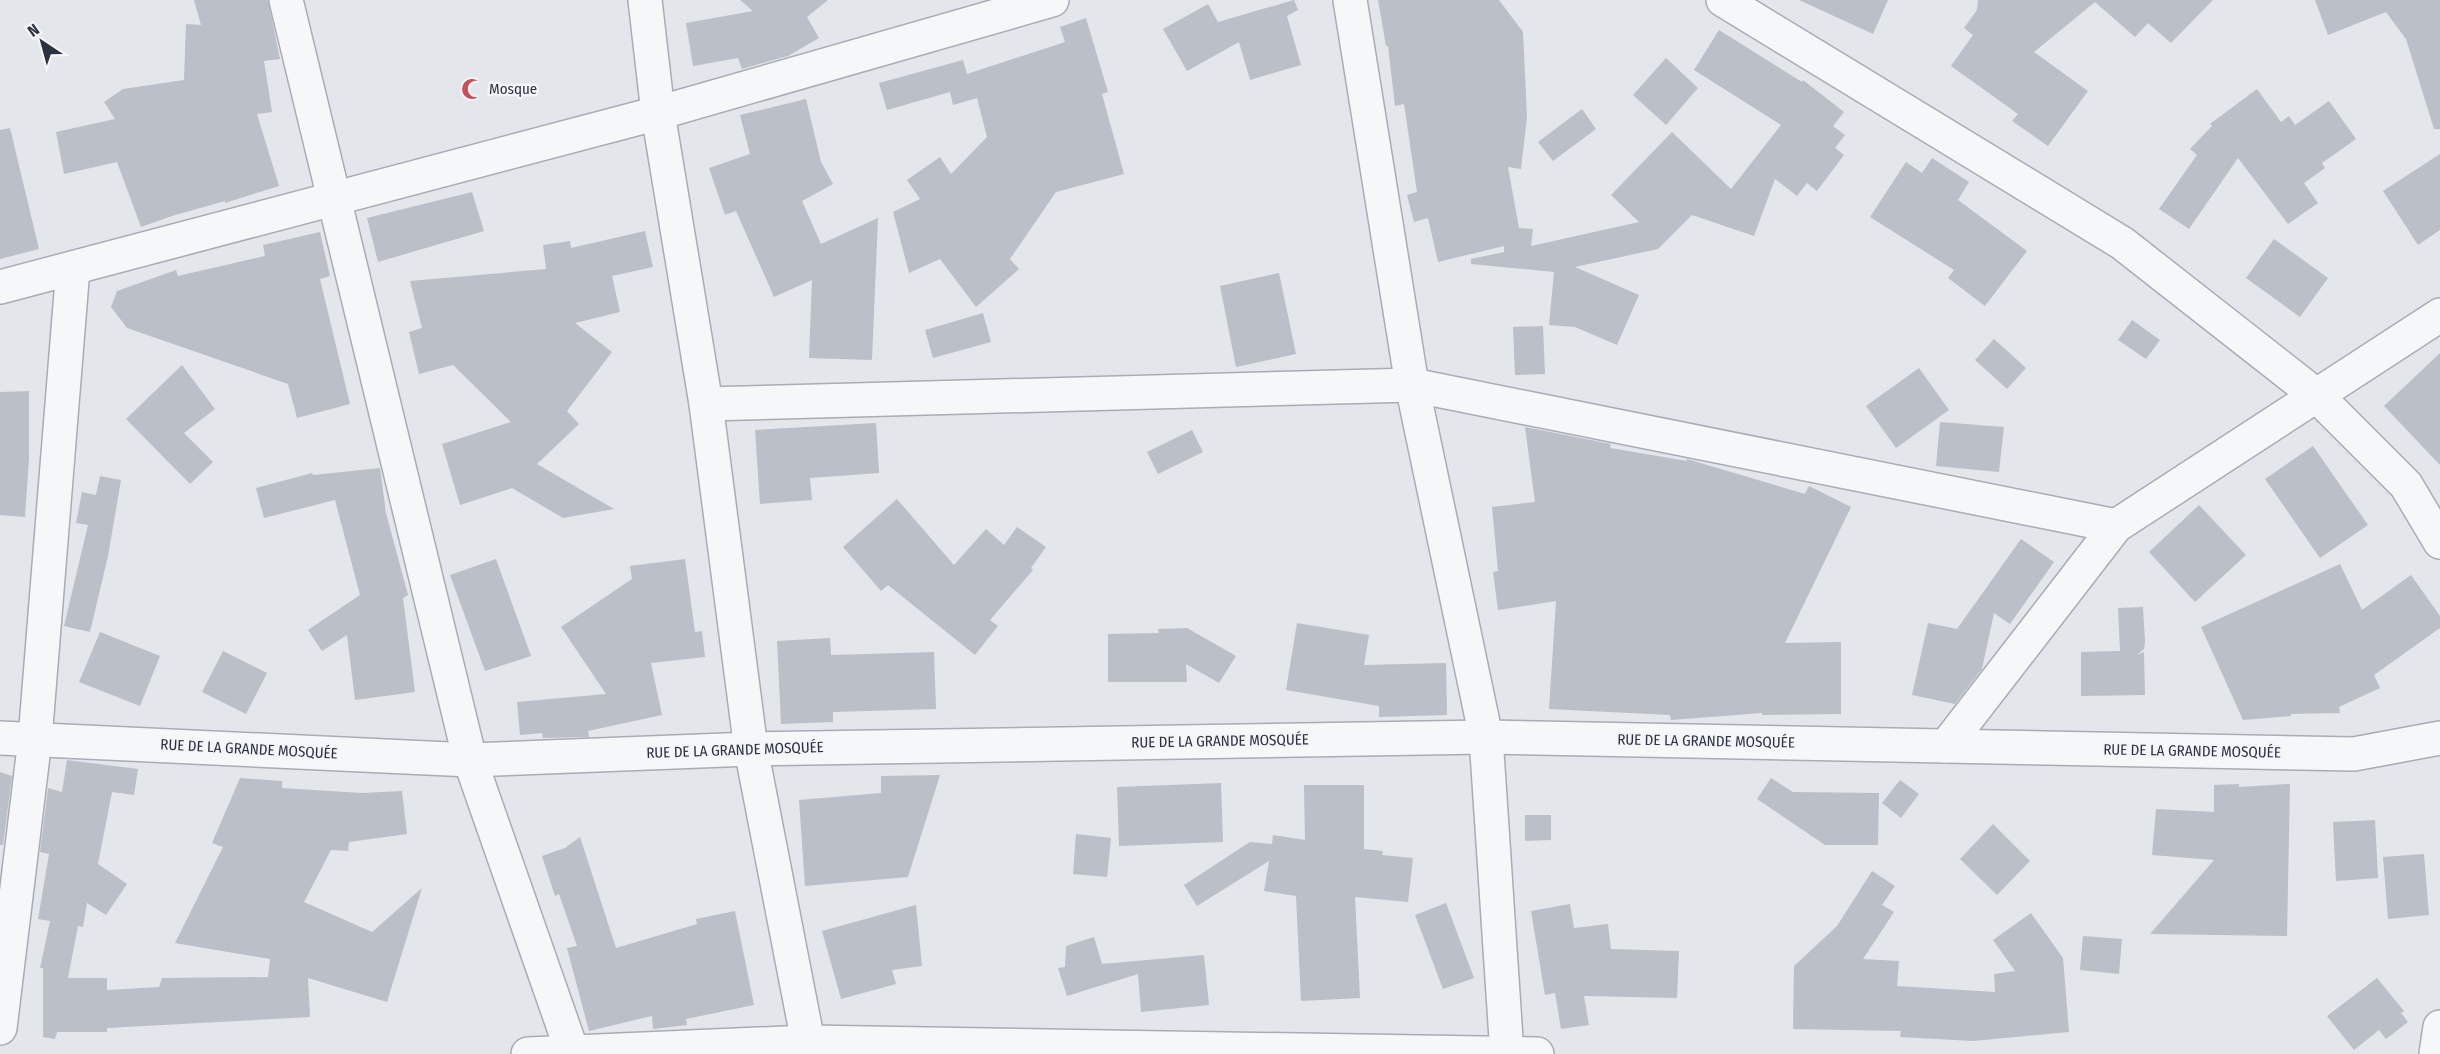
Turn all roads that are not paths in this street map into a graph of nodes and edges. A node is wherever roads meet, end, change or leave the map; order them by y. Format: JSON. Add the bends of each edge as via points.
{"nodes":[{"id":1,"x":286,"y":0,"type":"edge"},
{"id":2,"x":645,"y":0,"type":"edge"},
{"id":3,"x":1052,"y":0,"type":"edge"},
{"id":4,"x":1350,"y":0,"type":"edge"},
{"id":5,"x":1723,"y":0,"type":"edge"},
{"id":6,"x":658,"y":113,"type":"junction"},
{"id":7,"x":333,"y":199,"type":"junction"},
{"id":8,"x":73,"y":268,"type":"junction"},
{"id":9,"x":0,"y":287,"type":"edge"},
{"id":10,"x":2440,"y":315,"type":"edge"},
{"id":11,"x":1412,"y":385,"type":"junction"},
{"id":12,"x":2316,"y":395,"type":"junction"},
{"id":13,"x":706,"y":404,"type":"junction"},
{"id":14,"x":2116,"y":526,"type":"junction"},
{"id":15,"x":2440,"y":542,"type":"edge"},
{"id":16,"x":1486,"y":737,"type":"junction"},
{"id":17,"x":0,"y":738,"type":"edge"},
{"id":18,"x":2440,"y":738,"type":"edge"},
{"id":19,"x":35,"y":739,"type":"junction"},
{"id":20,"x":1946,"y":746,"type":"junction"},
{"id":21,"x":751,"y":749,"type":"junction"},
{"id":22,"x":470,"y":760,"type":"junction"},
{"id":23,"x":2440,"y":1027,"type":"edge"},
{"id":24,"x":0,"y":1028,"type":"edge"},
{"id":25,"x":812,"y":1048,"type":"edge"},
{"id":26,"x":1517,"y":1053,"type":"edge"},
{"id":27,"x":528,"y":1054,"type":"edge"},
{"id":28,"x":573,"y":1054,"type":"edge"},
{"id":29,"x":2436,"y":1054,"type":"edge"}],
"edges":[{"from":1,"to":7,"type":"street"},
{"from":2,"to":6,"type":"street"},
{"from":3,"to":6,"type":"street"},
{"from":4,"to":11,"type":"street"},
{"from":5,"to":12,"type":"street","via":[[2121,243]]},
{"from":6,"to":7,"type":"street"},
{"from":6,"to":13,"type":"street"},
{"from":7,"to":8,"type":"street"},
{"from":7,"to":22,"type":"street"},
{"from":8,"to":9,"type":"street"},
{"from":8,"to":19,"type":"street"},
{"from":10,"to":12,"type":"street"},
{"from":11,"to":13,"type":"street"},
{"from":11,"to":14,"type":"street"},
{"from":11,"to":16,"type":"street"},
{"from":12,"to":14,"type":"street"},
{"from":12,"to":15,"type":"street","via":[[2406,485]]},
{"from":13,"to":21,"type":"street"},
{"from":14,"to":20,"type":"street"},
{"from":16,"to":20,"type":"street","name":"RUE DE LA GRANDE MOSQUÉE"},
{"from":16,"to":21,"type":"street","name":"RUE DE LA GRANDE MOSQUÉE"},
{"from":16,"to":26,"type":"street"},
{"from":17,"to":19,"type":"street","name":"RUE DE LA GRANDE MOSQUÉE"},
{"from":18,"to":20,"type":"street","name":"RUE DE LA GRANDE MOSQUÉE","via":[[2354,754]]},
{"from":19,"to":22,"type":"street","name":"RUE DE LA GRANDE MOSQUÉE"},
{"from":19,"to":24,"type":"street"},
{"from":21,"to":22,"type":"street","name":"RUE DE LA GRANDE MOSQUÉE"},
{"from":21,"to":25,"type":"street"},
{"from":22,"to":28,"type":"street"},
{"from":23,"to":29,"type":"street"},
{"from":25,"to":26,"type":"street"},
{"from":25,"to":28,"type":"street"},
{"from":27,"to":28,"type":"street"}]}
